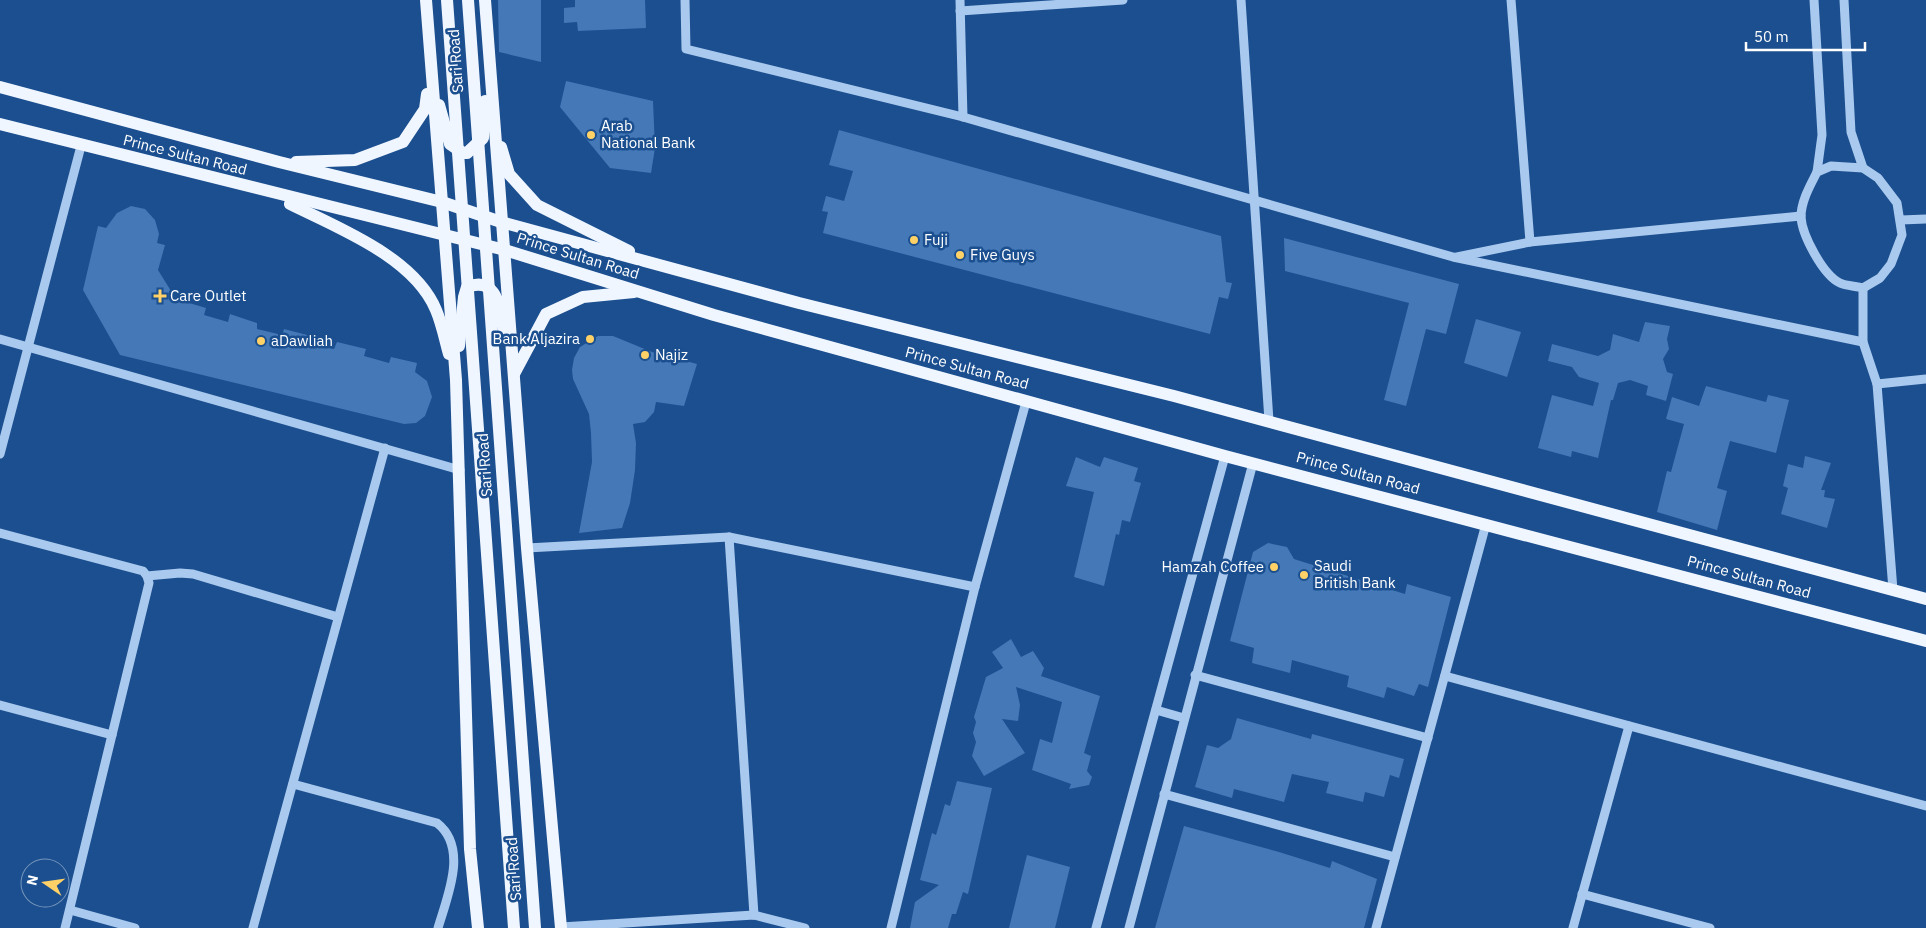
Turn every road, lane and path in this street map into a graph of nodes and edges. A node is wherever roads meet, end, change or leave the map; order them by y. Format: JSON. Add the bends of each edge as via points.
{"nodes":[{"id":1,"x":426,"y":0,"type":"edge"},
{"id":2,"x":446,"y":0,"type":"edge"},
{"id":3,"x":468,"y":0,"type":"edge"},
{"id":4,"x":485,"y":0,"type":"edge"},
{"id":5,"x":685,"y":0,"type":"edge"},
{"id":6,"x":960,"y":0,"type":"edge"},
{"id":7,"x":1123,"y":0,"type":"edge"},
{"id":8,"x":1241,"y":0,"type":"edge"},
{"id":9,"x":1511,"y":0,"type":"edge"},
{"id":10,"x":1814,"y":0,"type":"edge"},
{"id":11,"x":1844,"y":0,"type":"edge"},
{"id":12,"x":960,"y":11,"type":"junction"},
{"id":13,"x":488,"y":62,"type":"junction"},
{"id":14,"x":430,"y":71,"type":"junction"},
{"id":15,"x":0,"y":87,"type":"edge"},
{"id":16,"x":963,"y":117,"type":"junction"},
{"id":17,"x":0,"y":124,"type":"edge"},
{"id":18,"x":494,"y":126,"type":"junction"},
{"id":19,"x":82,"y":146,"type":"junction"},
{"id":20,"x":279,"y":162,"type":"junction"},
{"id":21,"x":1863,"y":168,"type":"junction"},
{"id":22,"x":1817,"y":172,"type":"junction"},
{"id":23,"x":270,"y":193,"type":"junction"},
{"id":24,"x":1255,"y":201,"type":"junction"},
{"id":25,"x":442,"y":202,"type":"junction"},
{"id":26,"x":1801,"y":216,"type":"junction"},
{"id":27,"x":1926,"y":219,"type":"edge"},
{"id":28,"x":1901,"y":220,"type":"junction"},
{"id":29,"x":501,"y":222,"type":"junction"},
{"id":30,"x":445,"y":236,"type":"junction"},
{"id":31,"x":1530,"y":242,"type":"junction"},
{"id":32,"x":505,"y":250,"type":"junction"},
{"id":33,"x":1453,"y":257,"type":"junction"},
{"id":34,"x":656,"y":265,"type":"junction"},
{"id":35,"x":1863,"y":288,"type":"junction"},
{"id":36,"x":639,"y":292,"type":"junction"},
{"id":37,"x":0,"y":339,"type":"edge"},
{"id":38,"x":1863,"y":342,"type":"junction"},
{"id":39,"x":28,"y":347,"type":"junction"},
{"id":40,"x":514,"y":374,"type":"junction"},
{"id":41,"x":1926,"y":379,"type":"edge"},
{"id":42,"x":456,"y":380,"type":"junction"},
{"id":43,"x":1877,"y":384,"type":"junction"},
{"id":44,"x":1026,"y":402,"type":"junction"},
{"id":45,"x":1269,"y":422,"type":"junction"},
{"id":46,"x":385,"y":448,"type":"junction"},
{"id":47,"x":0,"y":454,"type":"edge"},
{"id":48,"x":1225,"y":456,"type":"junction"},
{"id":49,"x":1253,"y":463,"type":"junction"},
{"id":50,"x":460,"y":470,"type":"junction"},
{"id":51,"x":1486,"y":524,"type":"junction"},
{"id":52,"x":0,"y":533,"type":"edge"},
{"id":53,"x":729,"y":536,"type":"junction"},
{"id":54,"x":527,"y":548,"type":"junction"},
{"id":55,"x":147,"y":576,"type":"junction"},
{"id":56,"x":975,"y":587,"type":"junction"},
{"id":57,"x":1893,"y":590,"type":"junction"},
{"id":58,"x":1926,"y":599,"type":"edge"},
{"id":59,"x":338,"y":617,"type":"junction"},
{"id":60,"x":1926,"y":641,"type":"edge"},
{"id":61,"x":1195,"y":675,"type":"junction"},
{"id":62,"x":1445,"y":676,"type":"junction"},
{"id":63,"x":0,"y":705,"type":"edge"},
{"id":64,"x":1156,"y":710,"type":"junction"},
{"id":65,"x":1184,"y":718,"type":"junction"},
{"id":66,"x":1629,"y":726,"type":"junction"},
{"id":67,"x":112,"y":735,"type":"junction"},
{"id":68,"x":1428,"y":738,"type":"junction"},
{"id":69,"x":293,"y":784,"type":"junction"},
{"id":70,"x":1164,"y":794,"type":"junction"},
{"id":71,"x":1926,"y":806,"type":"edge"},
{"id":72,"x":1395,"y":857,"type":"junction"},
{"id":73,"x":1582,"y":894,"type":"junction"},
{"id":74,"x":70,"y":910,"type":"junction"},
{"id":75,"x":754,"y":915,"type":"junction"},
{"id":76,"x":65,"y":928,"type":"edge"},
{"id":77,"x":134,"y":928,"type":"edge"},
{"id":78,"x":253,"y":928,"type":"edge"},
{"id":79,"x":438,"y":928,"type":"edge"},
{"id":80,"x":478,"y":928,"type":"edge"},
{"id":81,"x":514,"y":928,"type":"edge"},
{"id":82,"x":535,"y":928,"type":"edge"},
{"id":83,"x":561,"y":928,"type":"edge"},
{"id":84,"x":805,"y":928,"type":"edge"},
{"id":85,"x":891,"y":928,"type":"edge"},
{"id":86,"x":1096,"y":928,"type":"edge"},
{"id":87,"x":1129,"y":928,"type":"edge"},
{"id":88,"x":1376,"y":928,"type":"edge"},
{"id":89,"x":1573,"y":928,"type":"edge"},
{"id":90,"x":1710,"y":928,"type":"edge"}],
"edges":[{"from":1,"to":14,"type":"main road"},
{"from":2,"to":81,"type":"main road","name":"Sari Road","bridge":true},
{"from":3,"to":82,"type":"main road","name":"Sari Road","bridge":true},
{"from":4,"to":13,"type":"main road"},
{"from":5,"to":16,"type":"street","via":[[686,49]]},
{"from":6,"to":12,"type":"street"},
{"from":7,"to":12,"type":"street"},
{"from":8,"to":24,"type":"street"},
{"from":9,"to":31,"type":"street"},
{"from":10,"to":22,"type":"street","via":[[1822,134]]},
{"from":11,"to":21,"type":"street","via":[[1851,132]]},
{"from":12,"to":16,"type":"street"},
{"from":13,"to":14,"type":"main road","via":[[483,138],[467,153],[450,144]]},
{"from":13,"to":18,"type":"main road"},
{"from":14,"to":20,"type":"main road","via":[[425,109],[403,142],[355,160]]},
{"from":14,"to":25,"type":"main road"},
{"from":15,"to":20,"type":"main road","name":"Prince Sultan Road"},
{"from":16,"to":24,"type":"street"},
{"from":17,"to":19,"type":"main road","name":"Prince Sultan Road"},
{"from":18,"to":29,"type":"main road"},
{"from":18,"to":34,"type":"main road","via":[[509,174],[537,205]]},
{"from":19,"to":23,"type":"main road","name":"Prince Sultan Road"},
{"from":19,"to":39,"type":"street"},
{"from":20,"to":25,"type":"main road","name":"Prince Sultan Road"},
{"from":21,"to":22,"type":"street","via":[[1831,166]]},
{"from":21,"to":28,"type":"street","via":[[1878,178],[1892,196]]},
{"from":22,"to":26,"type":"street"},
{"from":23,"to":30,"type":"main road","name":"Prince Sultan Road"},
{"from":23,"to":42,"type":"main road","via":[[384,251],[417,282],[436,309]]},
{"from":24,"to":33,"type":"street"},
{"from":24,"to":45,"type":"street"},
{"from":25,"to":29,"type":"main road","name":"Prince Sultan Road"},
{"from":25,"to":30,"type":"main road"},
{"from":26,"to":31,"type":"street"},
{"from":26,"to":35,"type":"street","via":[[1809,241],[1826,271],[1840,283]]},
{"from":27,"to":28,"type":"street"},
{"from":28,"to":35,"type":"street","via":[[1902,236],[1891,264],[1880,278]]},
{"from":29,"to":32,"type":"main road"},
{"from":29,"to":34,"type":"main road","name":"Prince Sultan Road"},
{"from":30,"to":32,"type":"main road","name":"Prince Sultan Road"},
{"from":30,"to":42,"type":"main road"},
{"from":31,"to":33,"type":"street"},
{"from":32,"to":36,"type":"main road","name":"Prince Sultan Road"},
{"from":32,"to":40,"type":"main road"},
{"from":33,"to":38,"type":"street"},
{"from":34,"to":45,"type":"main road","name":"Prince Sultan Road"},
{"from":35,"to":38,"type":"street"},
{"from":36,"to":40,"type":"main road","via":[[582,297],[546,314]]},
{"from":36,"to":44,"type":"main road","name":"Prince Sultan Road"},
{"from":37,"to":39,"type":"street"},
{"from":38,"to":43,"type":"street"},
{"from":39,"to":46,"type":"street"},
{"from":39,"to":47,"type":"street"},
{"from":40,"to":42,"type":"main road","via":[[495,294],[490,287],[478,283],[467,287],[464,297]]},
{"from":40,"to":54,"type":"main road"},
{"from":41,"to":43,"type":"street"},
{"from":42,"to":50,"type":"main road"},
{"from":43,"to":57,"type":"street"},
{"from":44,"to":48,"type":"main road","name":"Prince Sultan Road"},
{"from":44,"to":56,"type":"street"},
{"from":45,"to":57,"type":"main road","name":"Prince Sultan Road"},
{"from":46,"to":50,"type":"street"},
{"from":46,"to":59,"type":"street"},
{"from":48,"to":49,"type":"main road","name":"Prince Sultan Road"},
{"from":48,"to":64,"type":"street"},
{"from":49,"to":51,"type":"main road","name":"Prince Sultan Road"},
{"from":49,"to":61,"type":"street"},
{"from":50,"to":80,"type":"main road","via":[[470,849]]},
{"from":51,"to":60,"type":"main road","name":"Prince Sultan Road"},
{"from":51,"to":62,"type":"street"},
{"from":52,"to":55,"type":"street","via":[[143,571]]},
{"from":53,"to":54,"type":"street"},
{"from":53,"to":56,"type":"street"},
{"from":53,"to":75,"type":"street"},
{"from":54,"to":83,"type":"main road"},
{"from":55,"to":59,"type":"street","via":[[193,574]]},
{"from":55,"to":67,"type":"street"},
{"from":56,"to":85,"type":"street"},
{"from":57,"to":58,"type":"main road","name":"Prince Sultan Road"},
{"from":59,"to":69,"type":"street"},
{"from":61,"to":65,"type":"street"},
{"from":61,"to":68,"type":"street"},
{"from":62,"to":66,"type":"street"},
{"from":62,"to":68,"type":"street"},
{"from":63,"to":67,"type":"street"},
{"from":64,"to":65,"type":"street"},
{"from":64,"to":86,"type":"street"},
{"from":65,"to":70,"type":"street"},
{"from":66,"to":71,"type":"street"},
{"from":66,"to":73,"type":"street"},
{"from":67,"to":74,"type":"street"},
{"from":68,"to":72,"type":"street"},
{"from":69,"to":78,"type":"street"},
{"from":69,"to":79,"type":"street","via":[[438,823],[451,841],[453,868]]},
{"from":70,"to":72,"type":"street"},
{"from":70,"to":87,"type":"street"},
{"from":72,"to":88,"type":"street"},
{"from":73,"to":89,"type":"street"},
{"from":73,"to":90,"type":"street"},
{"from":74,"to":76,"type":"street"},
{"from":74,"to":77,"type":"street"},
{"from":75,"to":83,"type":"street"},
{"from":75,"to":84,"type":"street"}]}
